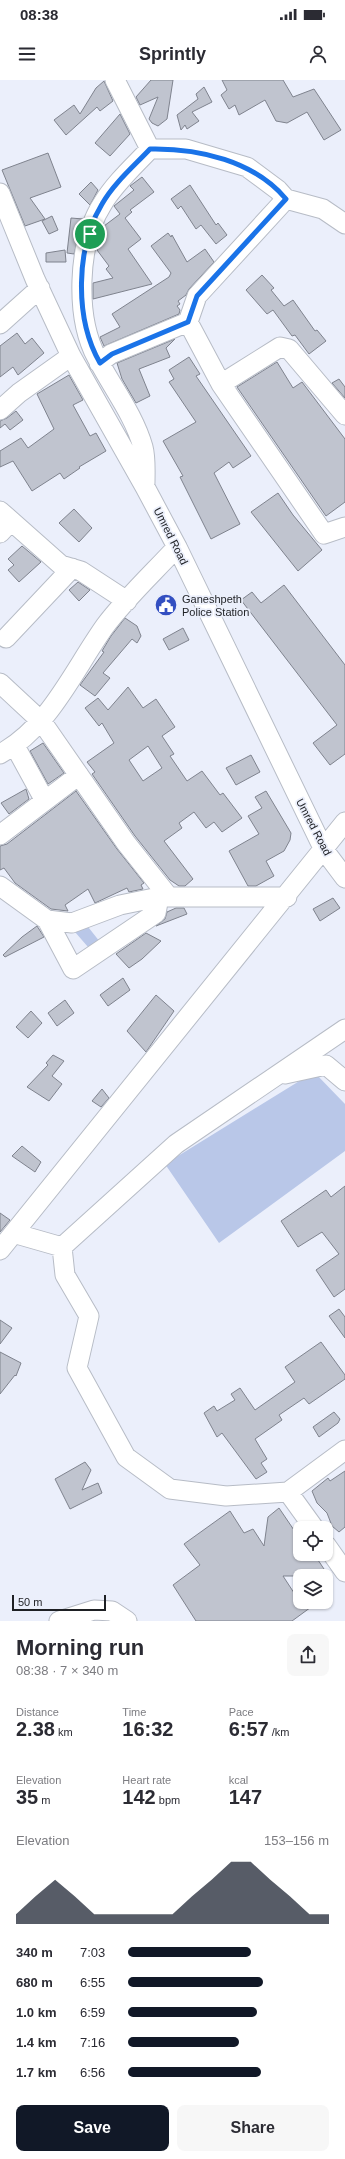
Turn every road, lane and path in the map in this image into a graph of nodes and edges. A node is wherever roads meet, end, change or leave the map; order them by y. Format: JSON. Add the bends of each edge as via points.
{"nodes":[{"id":1,"x":115,"y":80,"type":"edge"},
{"id":2,"x":150,"y":149,"type":"junction"},
{"id":3,"x":0,"y":193,"type":"edge"},
{"id":4,"x":286,"y":199,"type":"junction"},
{"id":5,"x":345,"y":224,"type":"edge"},
{"id":6,"x":37,"y":283,"type":"junction"},
{"id":7,"x":0,"y":309,"type":"edge"},
{"id":8,"x":188,"y":322,"type":"junction"},
{"id":9,"x":0,"y":324,"type":"edge"},
{"id":10,"x":71,"y":356,"type":"junction"},
{"id":11,"x":100,"y":363,"type":"junction"},
{"id":12,"x":221,"y":384,"type":"junction"},
{"id":13,"x":0,"y":410,"type":"edge"},
{"id":14,"x":345,"y":415,"type":"edge"},
{"id":15,"x":145,"y":487,"type":"junction"},
{"id":16,"x":4,"y":521,"type":"edge"},
{"id":17,"x":345,"y":527,"type":"edge"},
{"id":18,"x":177,"y":547,"type":"junction"},
{"id":19,"x":72,"y":568,"type":"junction"},
{"id":20,"x":127,"y":601,"type":"junction"},
{"id":21,"x":6,"y":638,"type":"dead end"},
{"id":22,"x":0,"y":683,"type":"edge"},
{"id":23,"x":42,"y":722,"type":"junction"},
{"id":24,"x":7,"y":750,"type":"edge"},
{"id":25,"x":79,"y":775,"type":"junction"},
{"id":26,"x":45,"y":801,"type":"junction"},
{"id":27,"x":345,"y":822,"type":"edge"},
{"id":28,"x":0,"y":835,"type":"edge"},
{"id":29,"x":324,"y":850,"type":"junction"},
{"id":30,"x":345,"y":878,"type":"edge"},
{"id":31,"x":0,"y":887,"type":"edge"},
{"id":32,"x":287,"y":896,"type":"junction"},
{"id":33,"x":164,"y":897,"type":"junction"},
{"id":34,"x":47,"y":920,"type":"junction"},
{"id":35,"x":345,"y":1029,"type":"edge"},
{"id":36,"x":276,"y":1076,"type":"junction"},
{"id":37,"x":345,"y":1081,"type":"edge"},
{"id":38,"x":20,"y":1235,"type":"dead end"},
{"id":39,"x":62,"y":1247,"type":"junction"},
{"id":40,"x":0,"y":1250,"type":"edge"},
{"id":41,"x":345,"y":1450,"type":"edge"},
{"id":42,"x":288,"y":1492,"type":"junction"},
{"id":43,"x":309,"y":1521,"type":"edge"},
{"id":44,"x":333,"y":1555,"type":"edge"},
{"id":45,"x":345,"y":1572,"type":"edge"},
{"id":46,"x":59,"y":1621,"type":"edge"},
{"id":47,"x":127,"y":1621,"type":"edge"}],
"edges":[{"from":1,"to":2,"type":"street"},
{"from":2,"to":4,"type":"street","via":[[186,149],[247,167]]},
{"from":2,"to":11,"type":"street","via":[[102,204],[90,234],[82,265],[81,291],[86,324]]},
{"from":3,"to":6,"type":"street","name":"Umred Road"},
{"from":4,"to":5,"type":"street","via":[[323,208]]},
{"from":4,"to":8,"type":"street","via":[[197,296]]},
{"from":6,"to":7,"type":"street"},
{"from":6,"to":9,"type":"street"},
{"from":6,"to":10,"type":"street","name":"Umred Road"},
{"from":8,"to":11,"type":"street","via":[[112,354]]},
{"from":8,"to":12,"type":"street"},
{"from":10,"to":13,"type":"street","via":[[19,393]]},
{"from":10,"to":15,"type":"street","name":"Umred Road"},
{"from":11,"to":15,"type":"street","via":[[126,407],[144,448]]},
{"from":12,"to":14,"type":"street","via":[[280,347],[289,349]]},
{"from":12,"to":17,"type":"street","via":[[324,534]]},
{"from":15,"to":18,"type":"street","name":"Umred Road"},
{"from":16,"to":19,"type":"street","via":[[61,565]]},
{"from":18,"to":20,"type":"street"},
{"from":18,"to":29,"type":"street","name":"Umred Road"},
{"from":19,"to":20,"type":"street","via":[[81,571]]},
{"from":19,"to":21,"type":"street"},
{"from":20,"to":23,"type":"street","via":[[105,626]]},
{"from":22,"to":23,"type":"street"},
{"from":23,"to":24,"type":"street"},
{"from":23,"to":25,"type":"street"},
{"from":24,"to":26,"type":"street"},
{"from":25,"to":26,"type":"street"},
{"from":25,"to":33,"type":"street"},
{"from":26,"to":28,"type":"street"},
{"from":27,"to":29,"type":"street"},
{"from":29,"to":30,"type":"street","name":"Umred Road"},
{"from":29,"to":32,"type":"street"},
{"from":31,"to":34,"type":"street"},
{"from":32,"to":33,"type":"street"},
{"from":32,"to":40,"type":"street"},
{"from":33,"to":34,"type":"street","via":[[120,905],[72,923]]},
{"from":33,"to":34,"type":"street","via":[[156,913],[73,969]]},
{"from":35,"to":36,"type":"street"},
{"from":36,"to":37,"type":"street","via":[[326,1065]]},
{"from":36,"to":39,"type":"street","via":[[176,1144]]},
{"from":38,"to":39,"type":"street"},
{"from":39,"to":42,"type":"street","via":[[65,1275],[89,1316],[77,1368],[126,1457],[170,1489],[226,1496]]},
{"from":41,"to":42,"type":"street"},
{"from":42,"to":43,"type":"street"},
{"from":44,"to":45,"type":"street"},
{"from":46,"to":47,"type":"street","via":[[94,1610],[112,1611]]}]}
